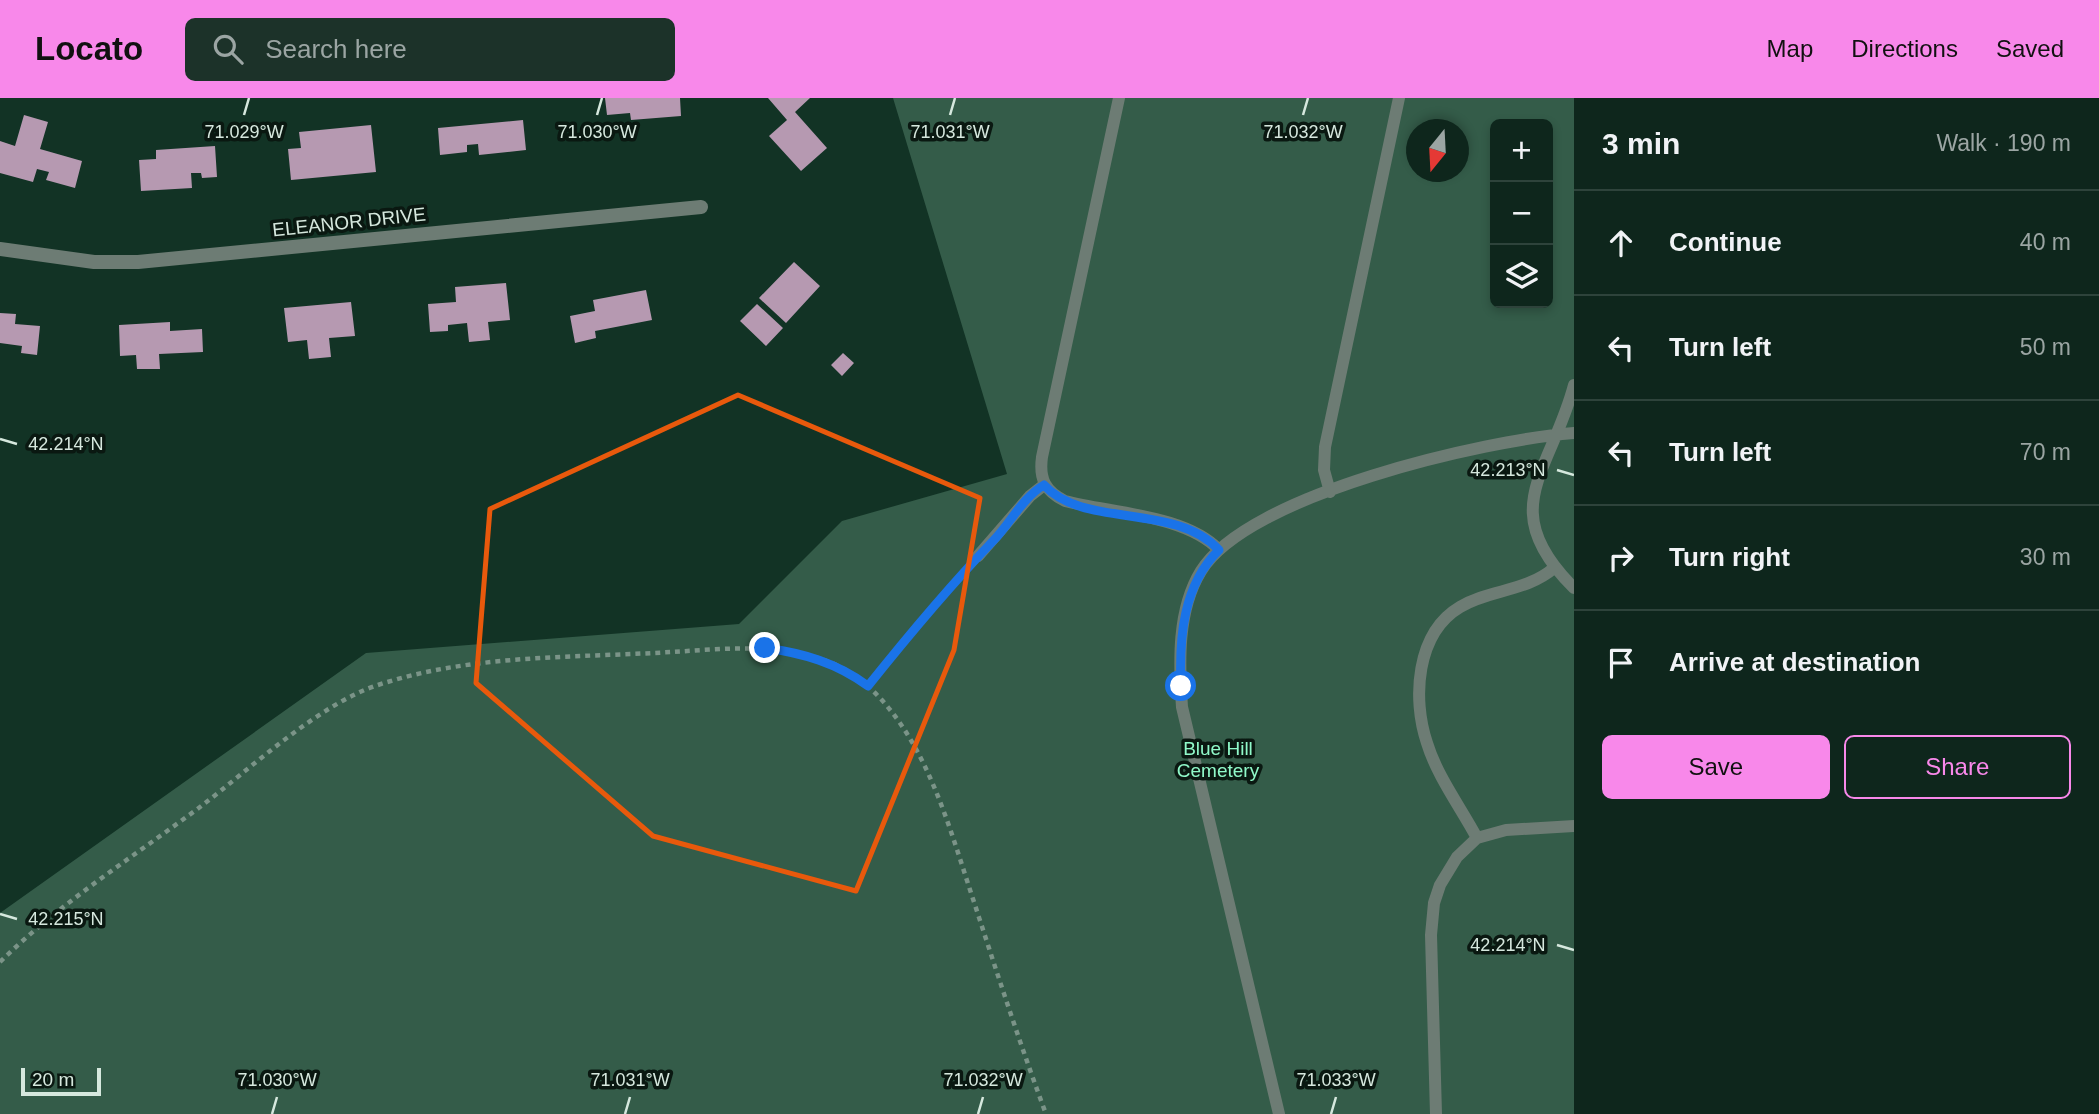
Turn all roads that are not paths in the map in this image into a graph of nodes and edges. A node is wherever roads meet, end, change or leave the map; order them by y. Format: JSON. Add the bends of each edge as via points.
{"nodes":[{"id":1,"x":1119,"y":98,"type":"edge"},
{"id":2,"x":1399,"y":98,"type":"edge"},
{"id":3,"x":701,"y":207,"type":"dead end"},
{"id":4,"x":0,"y":249,"type":"edge"},
{"id":5,"x":1574,"y":385,"type":"edge"},
{"id":6,"x":1574,"y":433,"type":"edge"},
{"id":7,"x":1558,"y":434,"type":"junction"},
{"id":8,"x":1044,"y":485,"type":"junction"},
{"id":9,"x":1330,"y":492,"type":"junction"},
{"id":10,"x":1219,"y":550,"type":"junction"},
{"id":11,"x":978,"y":556,"type":"road end"},
{"id":12,"x":1553,"y":568,"type":"junction"},
{"id":13,"x":1574,"y":588,"type":"edge"},
{"id":14,"x":1574,"y":826,"type":"edge"},
{"id":15,"x":1477,"y":838,"type":"junction"},
{"id":16,"x":1279,"y":1114,"type":"edge"},
{"id":17,"x":1436,"y":1114,"type":"edge"}],
"edges":[{"from":1,"to":8,"type":"lane","via":[[1042,457]]},
{"from":2,"to":9,"type":"lane","via":[[1325,447],[1324,470]]},
{"from":3,"to":4,"type":"street","name":"ELEANOR DRIVE","via":[[138,262],[94,262]]},
{"from":5,"to":7,"type":"lane"},
{"from":6,"to":7,"type":"lane"},
{"from":7,"to":9,"type":"lane","via":[[1462,452]]},
{"from":7,"to":12,"type":"lane","via":[[1536,484],[1532,513],[1538,542]]},
{"from":8,"to":10,"type":"lane","via":[[1065,501],[1184,527]]},
{"from":8,"to":11,"type":"lane"},
{"from":9,"to":10,"type":"lane","via":[[1247,530]]},
{"from":10,"to":16,"type":"lane","via":[[1195,582],[1186,612],[1180,666],[1182,707]]},
{"from":12,"to":13,"type":"lane"},
{"from":12,"to":15,"type":"lane","via":[[1532,583],[1474,600],[1452,612],[1434,634],[1423,662],[1421,715],[1427,745]]},
{"from":14,"to":15,"type":"lane","via":[[1506,830]]},
{"from":15,"to":17,"type":"lane","via":[[1448,871],[1433,911]]}]}
